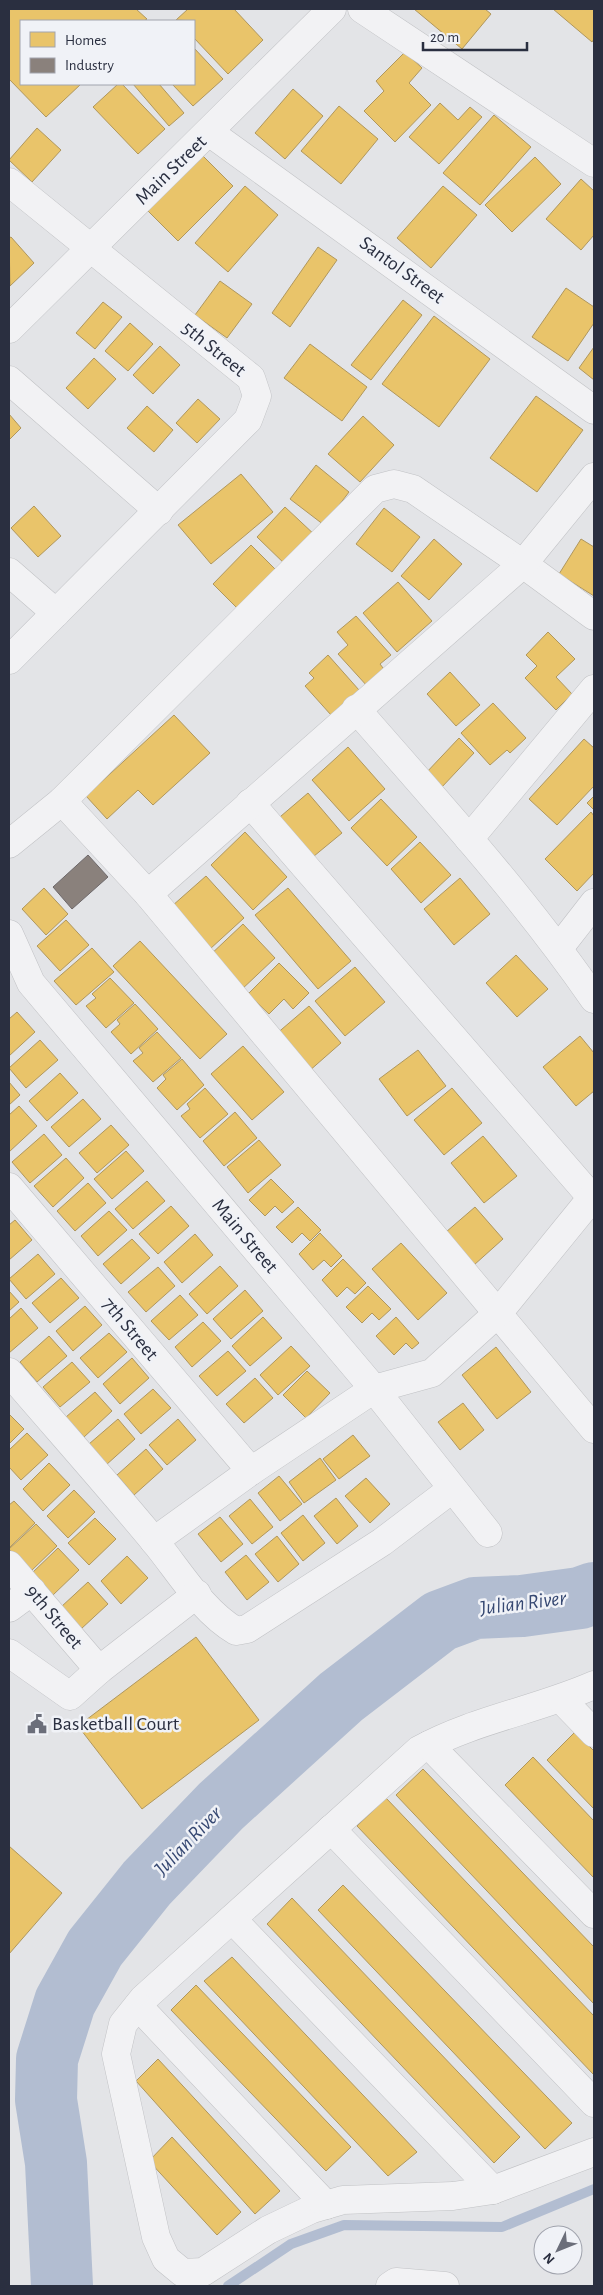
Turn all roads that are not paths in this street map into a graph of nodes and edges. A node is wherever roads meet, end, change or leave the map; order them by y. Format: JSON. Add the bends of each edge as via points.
{"nodes":[{"id":1,"x":332,"y":9,"type":"edge"},
{"id":2,"x":362,"y":9,"type":"edge"},
{"id":3,"x":209,"y":132,"type":"junction"},
{"id":4,"x":594,"y":163,"type":"edge"},
{"id":5,"x":9,"y":182,"type":"edge"},
{"id":6,"x":91,"y":248,"type":"junction"},
{"id":7,"x":9,"y":329,"type":"edge"},
{"id":8,"x":9,"y":380,"type":"edge"},
{"id":9,"x":594,"y":410,"type":"edge"},
{"id":10,"x":594,"y":478,"type":"edge"},
{"id":11,"x":158,"y":511,"type":"junction"},
{"id":12,"x":523,"y":564,"type":"junction"},
{"id":13,"x":9,"y":572,"type":"edge"},
{"id":14,"x":56,"y":613,"type":"junction"},
{"id":15,"x":594,"y":616,"type":"edge"},
{"id":16,"x":9,"y":660,"type":"edge"},
{"id":17,"x":594,"y":689,"type":"edge"},
{"id":18,"x":356,"y":709,"type":"junction"},
{"id":19,"x":62,"y":801,"type":"junction"},
{"id":20,"x":250,"y":803,"type":"junction"},
{"id":21,"x":469,"y":839,"type":"junction"},
{"id":22,"x":9,"y":844,"type":"edge"},
{"id":23,"x":148,"y":894,"type":"junction"},
{"id":24,"x":594,"y":903,"type":"edge"},
{"id":25,"x":9,"y":934,"type":"edge"},
{"id":26,"x":559,"y":948,"type":"junction"},
{"id":27,"x":594,"y":999,"type":"edge"},
{"id":28,"x":9,"y":1187,"type":"edge"},
{"id":29,"x":594,"y":1197,"type":"edge"},
{"id":30,"x":499,"y":1312,"type":"junction"},
{"id":31,"x":9,"y":1372,"type":"edge"},
{"id":32,"x":374,"y":1389,"type":"junction"},
{"id":33,"x":594,"y":1429,"type":"edge"},
{"id":34,"x":251,"y":1472,"type":"junction"},
{"id":35,"x":452,"y":1489,"type":"junction"},
{"id":36,"x":488,"y":1534,"type":"dead end"},
{"id":37,"x":154,"y":1541,"type":"junction"},
{"id":38,"x":9,"y":1564,"type":"edge"},
{"id":39,"x":32,"y":1591,"type":"junction"},
{"id":40,"x":197,"y":1594,"type":"junction"},
{"id":41,"x":9,"y":1608,"type":"edge"},
{"id":42,"x":9,"y":1653,"type":"edge"},
{"id":43,"x":99,"y":1670,"type":"junction"},
{"id":44,"x":594,"y":1685,"type":"edge"},
{"id":45,"x":562,"y":1700,"type":"junction"},
{"id":46,"x":594,"y":1733,"type":"edge"},
{"id":47,"x":429,"y":1744,"type":"junction"},
{"id":48,"x":331,"y":1830,"type":"junction"},
{"id":49,"x":594,"y":1914,"type":"edge"},
{"id":50,"x":232,"y":1919,"type":"junction"},
{"id":51,"x":138,"y":2006,"type":"junction"},
{"id":52,"x":594,"y":2103,"type":"edge"},
{"id":53,"x":594,"y":2152,"type":"edge"},
{"id":54,"x":493,"y":2190,"type":"junction"},
{"id":55,"x":326,"y":2205,"type":"junction"},
{"id":56,"x":390,"y":2286,"type":"edge"},
{"id":57,"x":445,"y":2286,"type":"edge"}],
"edges":[{"from":1,"to":3,"type":"street","name":"Main Street"},
{"from":2,"to":4,"type":"street"},
{"from":3,"to":6,"type":"street","name":"Main Street"},
{"from":3,"to":9,"type":"street","name":"Santol Street"},
{"from":5,"to":6,"type":"street","name":"5th Street"},
{"from":6,"to":7,"type":"street","name":"Main Street"},
{"from":6,"to":11,"type":"street","name":"5th Street","via":[[251,378],[257,396],[248,420]]},
{"from":8,"to":11,"type":"street"},
{"from":10,"to":12,"type":"street"},
{"from":11,"to":14,"type":"street","name":"5th Street"},
{"from":12,"to":15,"type":"street"},
{"from":12,"to":18,"type":"street"},
{"from":12,"to":19,"type":"street","via":[[412,489],[394,484],[375,489]]},
{"from":13,"to":14,"type":"street"},
{"from":14,"to":16,"type":"street","name":"5th Street"},
{"from":17,"to":21,"type":"street"},
{"from":18,"to":20,"type":"street"},
{"from":18,"to":21,"type":"street"},
{"from":19,"to":22,"type":"street"},
{"from":19,"to":23,"type":"street"},
{"from":20,"to":23,"type":"street"},
{"from":20,"to":29,"type":"street"},
{"from":21,"to":26,"type":"street"},
{"from":23,"to":30,"type":"street"},
{"from":24,"to":26,"type":"street"},
{"from":25,"to":32,"type":"street","name":"Main Street","via":[[31,983]]},
{"from":26,"to":27,"type":"street"},
{"from":28,"to":34,"type":"street","name":"7th Street"},
{"from":29,"to":30,"type":"street"},
{"from":30,"to":32,"type":"street","via":[[432,1373]]},
{"from":30,"to":33,"type":"street"},
{"from":31,"to":37,"type":"street"},
{"from":32,"to":34,"type":"street"},
{"from":32,"to":35,"type":"street","name":"Main Street"},
{"from":34,"to":37,"type":"street"},
{"from":35,"to":36,"type":"street","name":"Main Street"},
{"from":35,"to":40,"type":"street","via":[[382,1542],[247,1628],[236,1631],[224,1624]]},
{"from":37,"to":40,"type":"street"},
{"from":38,"to":39,"type":"street","name":"9th Street"},
{"from":39,"to":41,"type":"street"},
{"from":39,"to":43,"type":"street","name":"9th Street"},
{"from":40,"to":43,"type":"street"},
{"from":42,"to":43,"type":"street","via":[[70,1696]]},
{"from":44,"to":45,"type":"street"},
{"from":45,"to":46,"type":"street"},
{"from":45,"to":47,"type":"street"},
{"from":47,"to":48,"type":"street"},
{"from":47,"to":49,"type":"street"},
{"from":48,"to":50,"type":"street"},
{"from":48,"to":52,"type":"street"},
{"from":50,"to":51,"type":"street"},
{"from":50,"to":54,"type":"street"},
{"from":51,"to":55,"type":"street"},
{"from":51,"to":55,"type":"street","via":[[123,2024],[116,2054],[156,2237],[166,2259],[183,2273],[203,2272],[268,2230]]},
{"from":53,"to":54,"type":"street"},
{"from":54,"to":55,"type":"street","via":[[453,2196],[343,2200]]},
{"from":56,"to":57,"type":"street","via":[[396,2282]]}]}
